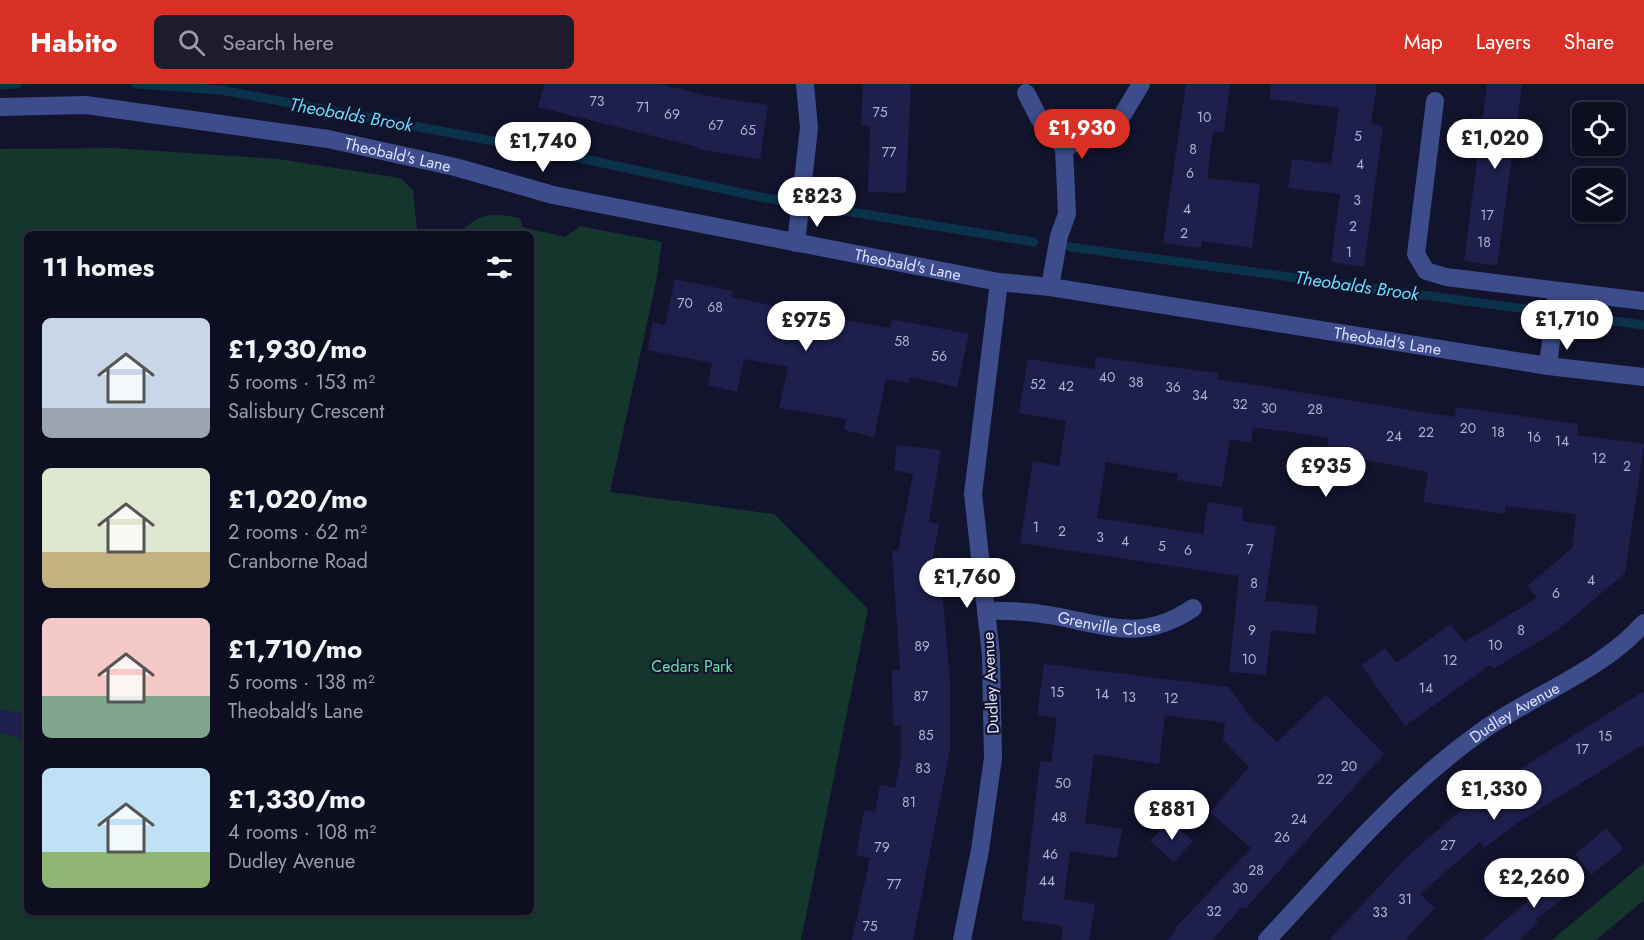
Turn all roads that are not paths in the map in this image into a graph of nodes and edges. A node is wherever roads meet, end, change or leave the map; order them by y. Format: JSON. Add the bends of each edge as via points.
{"nodes":[{"id":1,"x":805,"y":84,"type":"edge"},
{"id":2,"x":1142,"y":84,"type":"edge"},
{"id":3,"x":1026,"y":93,"type":"dead end"},
{"id":4,"x":1435,"y":101,"type":"dead end"},
{"id":5,"x":0,"y":107,"type":"edge"},
{"id":6,"x":1064,"y":148,"type":"junction"},
{"id":7,"x":796,"y":243,"type":"junction"},
{"id":8,"x":999,"y":282,"type":"junction"},
{"id":9,"x":1050,"y":287,"type":"junction"},
{"id":10,"x":1556,"y":297,"type":"junction"},
{"id":11,"x":1644,"y":301,"type":"edge"},
{"id":12,"x":1548,"y":366,"type":"junction"},
{"id":13,"x":1644,"y":377,"type":"edge"},
{"id":14,"x":1193,"y":608,"type":"dead end"},
{"id":15,"x":986,"y":611,"type":"junction"},
{"id":16,"x":1644,"y":623,"type":"edge"},
{"id":17,"x":962,"y":940,"type":"edge"},
{"id":18,"x":1267,"y":940,"type":"edge"}],
"edges":[{"from":1,"to":7,"type":"street","via":[[809,128]]},
{"from":2,"to":6,"type":"street","via":[[1118,124]]},
{"from":3,"to":6,"type":"street","via":[[1040,120]]},
{"from":4,"to":10,"type":"street","via":[[1416,254],[1426,271]]},
{"from":5,"to":7,"type":"street","name":"Theobald's Lane","via":[[86,105],[328,139],[466,170],[553,195]]},
{"from":6,"to":9,"type":"street","via":[[1067,214]]},
{"from":7,"to":8,"type":"street","name":"Theobald's Lane"},
{"from":8,"to":9,"type":"street","name":"Theobald's Lane"},
{"from":8,"to":15,"type":"street","name":"Dudley Avenue","via":[[973,494]]},
{"from":9,"to":12,"type":"street","name":"Theobald's Lane"},
{"from":10,"to":11,"type":"street"},
{"from":10,"to":12,"type":"street"},
{"from":12,"to":13,"type":"street","name":"Theobald's Lane"},
{"from":14,"to":15,"type":"street","name":"Grenville Close","via":[[1170,622],[1131,631],[1032,612]]},
{"from":15,"to":17,"type":"street","name":"Dudley Avenue","via":[[993,691],[993,758]]},
{"from":16,"to":18,"type":"street","name":"Dudley Avenue","via":[[1622,646],[1500,719],[1452,754],[1367,831]]}]}
